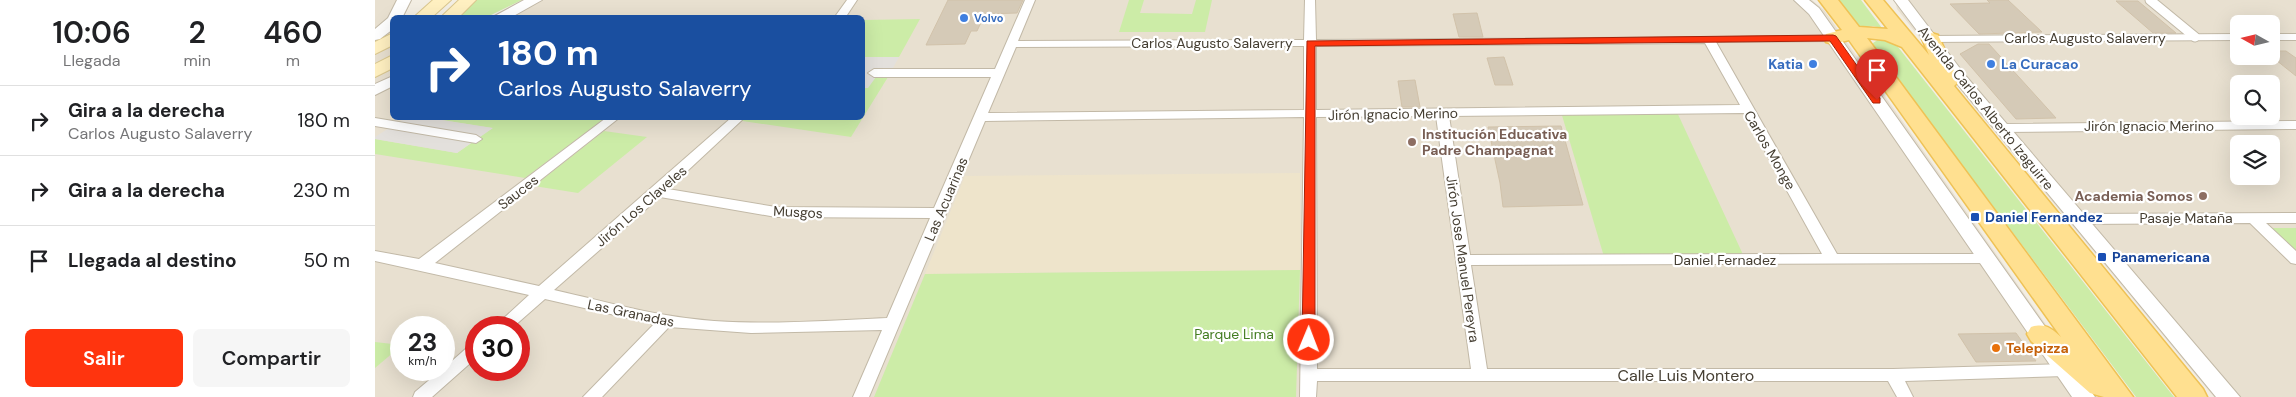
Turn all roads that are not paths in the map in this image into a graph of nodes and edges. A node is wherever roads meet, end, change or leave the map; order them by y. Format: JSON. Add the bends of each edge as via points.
{"nodes":[{"id":1,"x":403,"y":0,"type":"edge"},
{"id":2,"x":443,"y":0,"type":"edge"},
{"id":3,"x":467,"y":0,"type":"edge"},
{"id":4,"x":535,"y":0,"type":"edge"},
{"id":5,"x":851,"y":0,"type":"edge"},
{"id":6,"x":1030,"y":0,"type":"edge"},
{"id":7,"x":1310,"y":0,"type":"edge"},
{"id":8,"x":1801,"y":0,"type":"edge"},
{"id":9,"x":1829,"y":0,"type":"edge"},
{"id":10,"x":1874,"y":0,"type":"edge"},
{"id":11,"x":1901,"y":0,"type":"edge"},
{"id":12,"x":2149,"y":0,"type":"edge"},
{"id":13,"x":396,"y":15,"type":"edge"},
{"id":14,"x":425,"y":15,"type":"edge"},
{"id":15,"x":451,"y":15,"type":"edge"},
{"id":16,"x":504,"y":15,"type":"edge"},
{"id":17,"x":841,"y":15,"type":"edge"},
{"id":18,"x":383,"y":35,"type":"edge"},
{"id":19,"x":1843,"y":35,"type":"junction"},
{"id":20,"x":2195,"y":37,"type":"junction"},
{"id":21,"x":2230,"y":37,"type":"edge"},
{"id":22,"x":2280,"y":37,"type":"edge"},
{"id":23,"x":2294,"y":38,"type":"edge"},
{"id":24,"x":1931,"y":39,"type":"junction"},
{"id":25,"x":1709,"y":40,"type":"junction"},
{"id":26,"x":1310,"y":43,"type":"junction"},
{"id":27,"x":1908,"y":43,"type":"junction"},
{"id":28,"x":1012,"y":44,"type":"junction"},
{"id":29,"x":375,"y":49,"type":"edge"},
{"id":30,"x":390,"y":62,"type":"edge"},
{"id":31,"x":375,"y":72,"type":"edge"},
{"id":32,"x":999,"y":72,"type":"junction"},
{"id":33,"x":874,"y":73,"type":"dead end"},
{"id":34,"x":390,"y":82,"type":"edge"},
{"id":35,"x":375,"y":90,"type":"edge"},
{"id":36,"x":1747,"y":109,"type":"junction"},
{"id":37,"x":1442,"y":113,"type":"junction"},
{"id":38,"x":1309,"y":115,"type":"junction"},
{"id":39,"x":980,"y":117,"type":"junction"},
{"id":40,"x":610,"y":120,"type":"edge"},
{"id":41,"x":737,"y":120,"type":"edge"},
{"id":42,"x":375,"y":122,"type":"edge"},
{"id":43,"x":2296,"y":125,"type":"edge"},
{"id":44,"x":1991,"y":130,"type":"junction"},
{"id":45,"x":476,"y":139,"type":"dead end"},
{"id":46,"x":657,"y":192,"type":"junction"},
{"id":47,"x":939,"y":212,"type":"junction"},
{"id":48,"x":2253,"y":218,"type":"junction"},
{"id":49,"x":2296,"y":218,"type":"edge"},
{"id":50,"x":2077,"y":219,"type":"junction"},
{"id":51,"x":375,"y":256,"type":"edge"},
{"id":52,"x":1832,"y":259,"type":"junction"},
{"id":53,"x":1987,"y":259,"type":"junction"},
{"id":54,"x":2296,"y":259,"type":"edge"},
{"id":55,"x":1463,"y":260,"type":"junction"},
{"id":56,"x":422,"y":265,"type":"junction"},
{"id":57,"x":541,"y":293,"type":"junction"},
{"id":58,"x":515,"y":316,"type":"edge"},
{"id":59,"x":666,"y":321,"type":"junction"},
{"id":60,"x":892,"y":324,"type":"junction"},
{"id":61,"x":2040,"y":334,"type":"junction"},
{"id":62,"x":465,"y":359,"type":"edge"},
{"id":63,"x":2065,"y":370,"type":"junction"},
{"id":64,"x":1307,"y":375,"type":"junction"},
{"id":65,"x":1480,"y":375,"type":"junction"},
{"id":66,"x":1893,"y":376,"type":"junction"},
{"id":67,"x":421,"y":397,"type":"edge"},
{"id":68,"x":591,"y":397,"type":"edge"},
{"id":69,"x":861,"y":397,"type":"edge"},
{"id":70,"x":1308,"y":397,"type":"edge"},
{"id":71,"x":1905,"y":397,"type":"edge"},
{"id":72,"x":2084,"y":397,"type":"edge"},
{"id":73,"x":2114,"y":397,"type":"edge"},
{"id":74,"x":2119,"y":397,"type":"edge"},
{"id":75,"x":2193,"y":397,"type":"edge"},
{"id":76,"x":2229,"y":397,"type":"edge"}],
"edges":[{"from":1,"to":13,"type":"street"},
{"from":2,"to":14,"type":"main road"},
{"from":3,"to":15,"type":"main road"},
{"from":4,"to":16,"type":"street"},
{"from":5,"to":17,"type":"street"},
{"from":6,"to":28,"type":"street","name":"Las Acuarinas"},
{"from":7,"to":26,"type":"street"},
{"from":8,"to":19,"type":"street"},
{"from":9,"to":19,"type":"main road"},
{"from":10,"to":27,"type":"main road","name":"Avenida Carlos Alberto Izaguirre"},
{"from":11,"to":24,"type":"street","name":"Avenida Carlos Alberto Izaguirre"},
{"from":12,"to":20,"type":"street"},
{"from":18,"to":29,"type":"main road"},
{"from":19,"to":25,"type":"street","name":"Carlos Augusto Salaverry"},
{"from":19,"to":27,"type":"main road","via":[[1884,34]]},
{"from":19,"to":53,"type":"street"},
{"from":19,"to":74,"type":"main road"},
{"from":20,"to":21,"type":"street","name":"Carlos Augusto Salaverry"},
{"from":20,"to":24,"type":"street","name":"Carlos Augusto Salaverry"},
{"from":22,"to":23,"type":"street"},
{"from":24,"to":44,"type":"main road","via":[[1947,77]]},
{"from":25,"to":26,"type":"street","name":"Carlos Augusto Salaverry"},
{"from":25,"to":36,"type":"street","name":"Carlos Monge"},
{"from":26,"to":28,"type":"street","name":"Carlos Augusto Salaverry"},
{"from":26,"to":38,"type":"street"},
{"from":27,"to":44,"type":"main road","name":"Avenida Carlos Alberto Izaguirre"},
{"from":28,"to":32,"type":"street","name":"Las Acuarinas"},
{"from":30,"to":31,"type":"main road"},
{"from":32,"to":33,"type":"street"},
{"from":32,"to":39,"type":"street","name":"Las Acuarinas"},
{"from":34,"to":35,"type":"street"},
{"from":36,"to":37,"type":"street","name":"Jirón Ignacio Merino"},
{"from":36,"to":52,"type":"street","name":"Carlos Monge"},
{"from":37,"to":38,"type":"street","name":"Jirón Ignacio Merino"},
{"from":37,"to":55,"type":"street","name":"Jirón Jose Manuel Pereyra"},
{"from":38,"to":39,"type":"street","name":"Jirón Ignacio Merino"},
{"from":38,"to":64,"type":"street"},
{"from":39,"to":47,"type":"street","name":"Las Acuarinas"},
{"from":40,"to":56,"type":"street","name":"Sauces"},
{"from":41,"to":46,"type":"street","name":"Jirón Los Claveles"},
{"from":42,"to":45,"type":"street"},
{"from":43,"to":44,"type":"street","name":"Jirón Ignacio Merino"},
{"from":44,"to":50,"type":"street","name":"Avenida Carlos Alberto Izaguirre"},
{"from":44,"to":75,"type":"main road","name":"Avenida Carlos Alberto Izaguirre"},
{"from":46,"to":47,"type":"street","name":"Musgos","via":[[776,212]]},
{"from":46,"to":57,"type":"street","name":"Jirón Los Claveles"},
{"from":47,"to":60,"type":"street","name":"Las Acuarinas"},
{"from":48,"to":49,"type":"street","name":"Pasaje Mataña"},
{"from":48,"to":50,"type":"street","name":"Pasaje Mataña"},
{"from":48,"to":54,"type":"street"},
{"from":50,"to":76,"type":"street","name":"Avenida Carlos Alberto Izaguirre"},
{"from":51,"to":56,"type":"street","name":"Las Granadas"},
{"from":52,"to":53,"type":"street","name":"Daniel Fernadez"},
{"from":52,"to":55,"type":"street","name":"Daniel Fernadez"},
{"from":53,"to":61,"type":"street"},
{"from":55,"to":65,"type":"street","name":"Jirón Jose Manuel Pereyra"},
{"from":56,"to":57,"type":"street","name":"Las Granadas"},
{"from":57,"to":58,"type":"street","name":"Jirón Los Claveles"},
{"from":57,"to":59,"type":"street","name":"Las Granadas"},
{"from":59,"to":60,"type":"street","name":"Las Granadas","via":[[736,328]]},
{"from":59,"to":68,"type":"street"},
{"from":60,"to":69,"type":"street","name":"Las Acuarinas"},
{"from":61,"to":63,"type":"street"},
{"from":61,"to":73,"type":"main road"},
{"from":62,"to":67,"type":"street"},
{"from":63,"to":66,"type":"street","name":"Calle Luis Montero"},
{"from":63,"to":72,"type":"street"},
{"from":64,"to":65,"type":"street","name":"Calle Luis Montero"},
{"from":64,"to":70,"type":"street"},
{"from":65,"to":66,"type":"street","name":"Calle Luis Montero"},
{"from":66,"to":71,"type":"street"}]}
